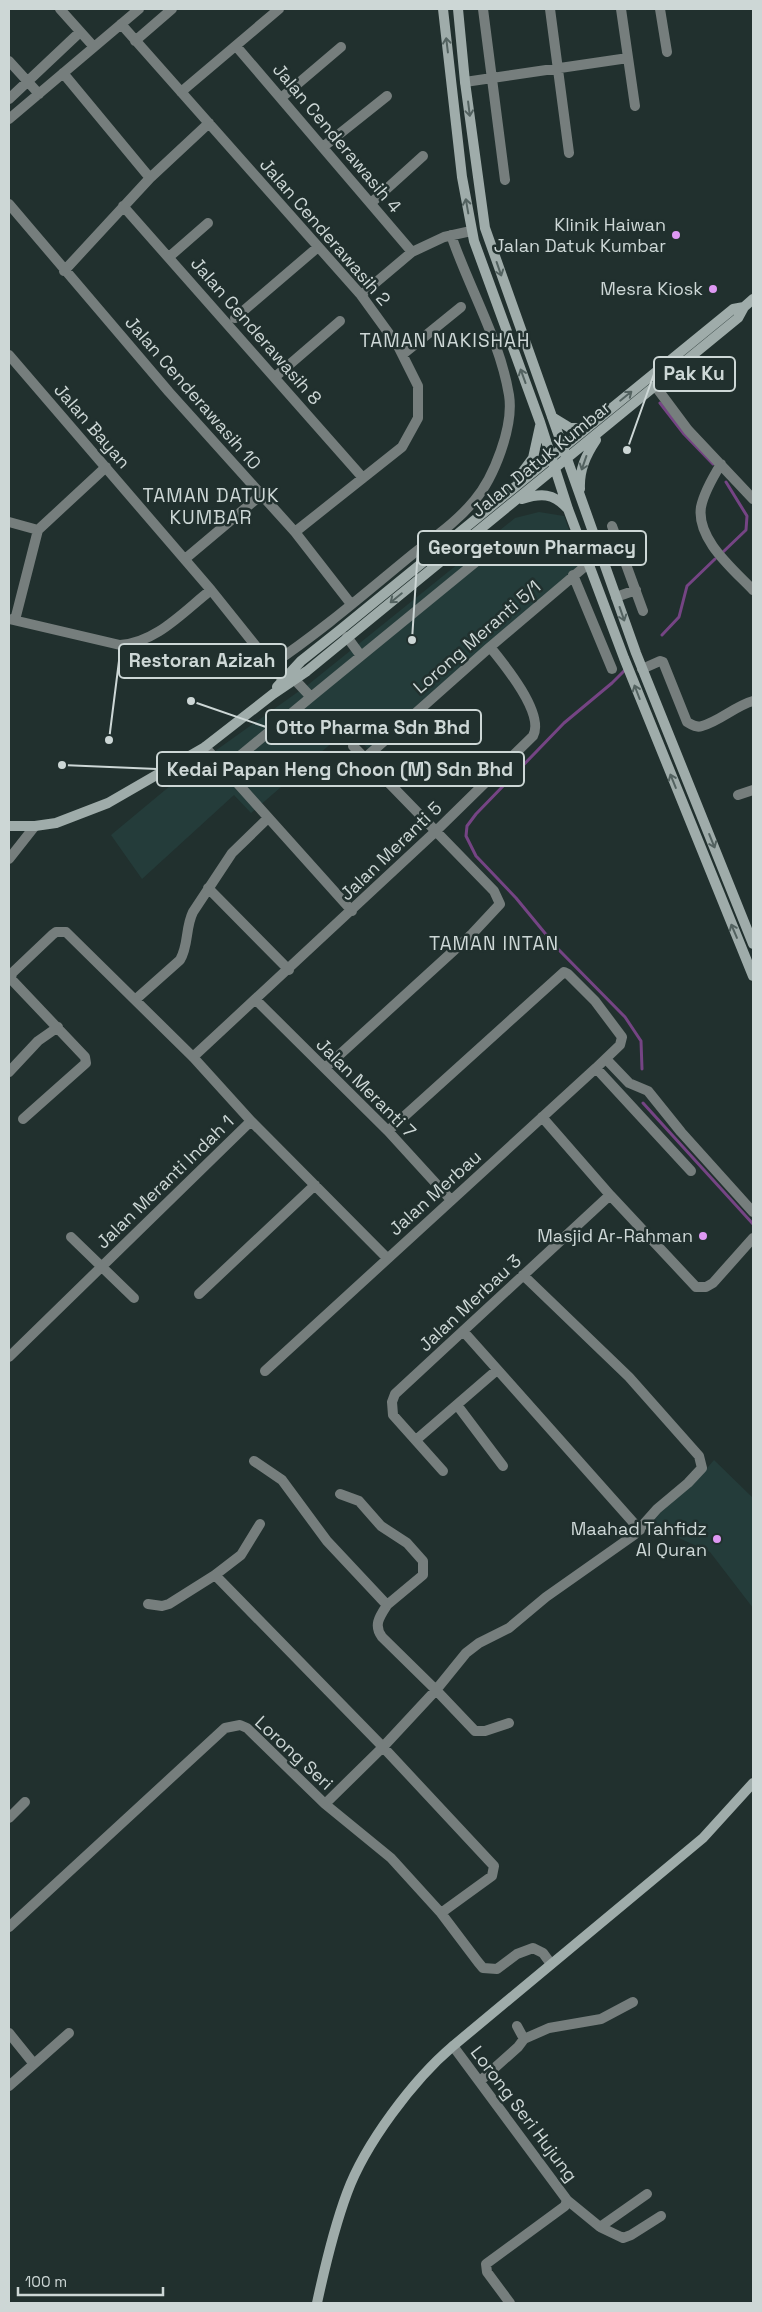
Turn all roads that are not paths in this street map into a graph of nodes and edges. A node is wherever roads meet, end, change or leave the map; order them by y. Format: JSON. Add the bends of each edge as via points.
{"nodes":[{"id":1,"x":60,"y":9,"type":"edge"},
{"id":2,"x":139,"y":9,"type":"edge"},
{"id":3,"x":172,"y":9,"type":"edge"},
{"id":4,"x":280,"y":9,"type":"edge"},
{"id":5,"x":442,"y":9,"type":"edge"},
{"id":6,"x":458,"y":9,"type":"edge"},
{"id":7,"x":483,"y":9,"type":"edge"},
{"id":8,"x":550,"y":9,"type":"edge"},
{"id":9,"x":621,"y":9,"type":"edge"},
{"id":10,"x":660,"y":9,"type":"edge"},
{"id":11,"x":121,"y":24,"type":"junction"},
{"id":12,"x":80,"y":32,"type":"junction"},
{"id":13,"x":136,"y":41,"type":"junction"},
{"id":14,"x":236,"y":46,"type":"junction"},
{"id":15,"x":94,"y":47,"type":"junction"},
{"id":16,"x":341,"y":47,"type":"dead end"},
{"id":17,"x":667,"y":52,"type":"dead end"},
{"id":18,"x":628,"y":58,"type":"junction"},
{"id":19,"x":9,"y":61,"type":"edge"},
{"id":20,"x":558,"y":68,"type":"junction"},
{"id":21,"x":63,"y":73,"type":"junction"},
{"id":22,"x":492,"y":78,"type":"junction"},
{"id":23,"x":28,"y":82,"type":"junction"},
{"id":24,"x":465,"y":82,"type":"junction"},
{"id":25,"x":181,"y":92,"type":"junction"},
{"id":26,"x":39,"y":94,"type":"junction"},
{"id":27,"x":387,"y":96,"type":"dead end"},
{"id":28,"x":281,"y":98,"type":"junction"},
{"id":29,"x":9,"y":99,"type":"edge"},
{"id":30,"x":634,"y":106,"type":"dead end"},
{"id":31,"x":9,"y":119,"type":"edge"},
{"id":32,"x":208,"y":124,"type":"junction"},
{"id":33,"x":323,"y":148,"type":"junction"},
{"id":34,"x":569,"y":152,"type":"dead end"},
{"id":35,"x":423,"y":156,"type":"dead end"},
{"id":36,"x":150,"y":178,"type":"junction"},
{"id":37,"x":506,"y":180,"type":"dead end"},
{"id":38,"x":371,"y":203,"type":"junction"},
{"id":39,"x":9,"y":204,"type":"edge"},
{"id":40,"x":123,"y":206,"type":"junction"},
{"id":41,"x":208,"y":223,"type":"dead end"},
{"id":42,"x":471,"y":231,"type":"junction"},
{"id":43,"x":451,"y":235,"type":"junction"},
{"id":44,"x":318,"y":246,"type":"junction"},
{"id":45,"x":412,"y":252,"type":"junction"},
{"id":46,"x":169,"y":257,"type":"junction"},
{"id":47,"x":64,"y":271,"type":"junction"},
{"id":48,"x":361,"y":295,"type":"junction"},
{"id":49,"x":753,"y":299,"type":"edge"},
{"id":50,"x":461,"y":307,"type":"dead end"},
{"id":51,"x":744,"y":307,"type":"junction"},
{"id":52,"x":235,"y":318,"type":"dead end"},
{"id":53,"x":340,"y":321,"type":"dead end"},
{"id":54,"x":403,"y":354,"type":"junction"},
{"id":55,"x":9,"y":355,"type":"edge"},
{"id":56,"x":276,"y":377,"type":"junction"},
{"id":57,"x":656,"y":387,"type":"junction"},
{"id":58,"x":552,"y":417,"type":"junction"},
{"id":59,"x":540,"y":422,"type":"junction"},
{"id":60,"x":588,"y":427,"type":"junction"},
{"id":61,"x":604,"y":429,"type":"junction"},
{"id":62,"x":563,"y":448,"type":"junction"},
{"id":63,"x":551,"y":458,"type":"junction"},
{"id":64,"x":567,"y":460,"type":"junction"},
{"id":65,"x":721,"y":464,"type":"junction"},
{"id":66,"x":106,"y":467,"type":"junction"},
{"id":67,"x":555,"y":469,"type":"junction"},
{"id":68,"x":363,"y":478,"type":"junction"},
{"id":69,"x":261,"y":495,"type":"junction"},
{"id":70,"x":501,"y":498,"type":"junction"},
{"id":71,"x":753,"y":500,"type":"edge"},
{"id":72,"x":516,"y":502,"type":"junction"},
{"id":73,"x":583,"y":502,"type":"junction"},
{"id":74,"x":568,"y":509,"type":"junction"},
{"id":75,"x":9,"y":522,"type":"edge"},
{"id":76,"x":612,"y":526,"type":"dead end"},
{"id":77,"x":38,"y":530,"type":"junction"},
{"id":78,"x":295,"y":532,"type":"junction"},
{"id":79,"x":513,"y":543,"type":"dead end"},
{"id":80,"x":185,"y":559,"type":"junction"},
{"id":81,"x":589,"y":563,"type":"junction"},
{"id":82,"x":574,"y":575,"type":"junction"},
{"id":83,"x":211,"y":590,"type":"junction"},
{"id":84,"x":636,"y":590,"type":"junction"},
{"id":85,"x":753,"y":590,"type":"edge"},
{"id":86,"x":616,"y":596,"type":"junction"},
{"id":87,"x":352,"y":604,"type":"junction"},
{"id":88,"x":643,"y":611,"type":"dead end"},
{"id":89,"x":12,"y":619,"type":"edge"},
{"id":90,"x":347,"y":638,"type":"junction"},
{"id":91,"x":490,"y":646,"type":"junction"},
{"id":92,"x":361,"y":656,"type":"junction"},
{"id":93,"x":271,"y":665,"type":"junction"},
{"id":94,"x":612,"y":668,"type":"dead end"},
{"id":95,"x":642,"y":668,"type":"junction"},
{"id":96,"x":283,"y":680,"type":"junction"},
{"id":97,"x":295,"y":680,"type":"junction"},
{"id":98,"x":273,"y":694,"type":"junction"},
{"id":99,"x":311,"y":697,"type":"junction"},
{"id":100,"x":753,"y":700,"type":"edge"},
{"id":101,"x":353,"y":746,"type":"dead end"},
{"id":102,"x":205,"y":747,"type":"junction"},
{"id":103,"x":365,"y":758,"type":"junction"},
{"id":104,"x":224,"y":769,"type":"junction"},
{"id":105,"x":753,"y":790,"type":"edge"},
{"id":106,"x":738,"y":795,"type":"dead end"},
{"id":107,"x":268,"y":818,"type":"junction"},
{"id":108,"x":9,"y":826,"type":"edge"},
{"id":109,"x":35,"y":826,"type":"junction"},
{"id":110,"x":436,"y":832,"type":"junction"},
{"id":111,"x":9,"y":859,"type":"edge"},
{"id":112,"x":208,"y":888,"type":"junction"},
{"id":113,"x":352,"y":910,"type":"junction"},
{"id":114,"x":753,"y":944,"type":"edge"},
{"id":115,"x":289,"y":970,"type":"junction"},
{"id":116,"x":753,"y":976,"type":"edge"},
{"id":117,"x":136,"y":1000,"type":"junction"},
{"id":118,"x":256,"y":1000,"type":"junction"},
{"id":119,"x":58,"y":1027,"type":"junction"},
{"id":120,"x":193,"y":1057,"type":"junction"},
{"id":121,"x":606,"y":1059,"type":"junction"},
{"id":122,"x":325,"y":1068,"type":"junction"},
{"id":123,"x":596,"y":1068,"type":"junction"},
{"id":124,"x":9,"y":1072,"type":"edge"},
{"id":125,"x":542,"y":1117,"type":"junction"},
{"id":126,"x":23,"y":1119,"type":"dead end"},
{"id":127,"x":250,"y":1121,"type":"junction"},
{"id":128,"x":388,"y":1131,"type":"junction"},
{"id":129,"x":691,"y":1171,"type":"dead end"},
{"id":130,"x":316,"y":1185,"type":"junction"},
{"id":131,"x":610,"y":1195,"type":"junction"},
{"id":132,"x":451,"y":1200,"type":"junction"},
{"id":133,"x":753,"y":1212,"type":"edge"},
{"id":134,"x":71,"y":1237,"type":"dead end"},
{"id":135,"x":753,"y":1238,"type":"edge"},
{"id":136,"x":387,"y":1258,"type":"junction"},
{"id":137,"x":101,"y":1266,"type":"junction"},
{"id":138,"x":523,"y":1275,"type":"junction"},
{"id":139,"x":199,"y":1294,"type":"dead end"},
{"id":140,"x":134,"y":1298,"type":"dead end"},
{"id":141,"x":463,"y":1331,"type":"junction"},
{"id":142,"x":9,"y":1357,"type":"edge"},
{"id":143,"x":497,"y":1370,"type":"junction"},
{"id":144,"x":265,"y":1371,"type":"dead end"},
{"id":145,"x":456,"y":1405,"type":"junction"},
{"id":146,"x":416,"y":1440,"type":"junction"},
{"id":147,"x":254,"y":1461,"type":"dead end"},
{"id":148,"x":503,"y":1466,"type":"dead end"},
{"id":149,"x":443,"y":1471,"type":"dead end"},
{"id":150,"x":340,"y":1494,"type":"dead end"},
{"id":151,"x":260,"y":1524,"type":"dead end"},
{"id":152,"x":640,"y":1530,"type":"junction"},
{"id":153,"x":215,"y":1575,"type":"junction"},
{"id":154,"x":148,"y":1604,"type":"dead end"},
{"id":155,"x":387,"y":1605,"type":"junction"},
{"id":156,"x":436,"y":1690,"type":"junction"},
{"id":157,"x":509,"y":1723,"type":"dead end"},
{"id":158,"x":383,"y":1747,"type":"junction"},
{"id":159,"x":753,"y":1783,"type":"edge"},
{"id":160,"x":26,"y":1802,"type":"dead end"},
{"id":161,"x":325,"y":1804,"type":"junction"},
{"id":162,"x":9,"y":1818,"type":"edge"},
{"id":163,"x":441,"y":1913,"type":"junction"},
{"id":164,"x":9,"y":1927,"type":"edge"},
{"id":165,"x":551,"y":1964,"type":"junction"},
{"id":166,"x":633,"y":2002,"type":"dead end"},
{"id":167,"x":517,"y":2026,"type":"dead end"},
{"id":168,"x":9,"y":2033,"type":"edge"},
{"id":169,"x":68,"y":2033,"type":"dead end"},
{"id":170,"x":524,"y":2039,"type":"junction"},
{"id":171,"x":453,"y":2046,"type":"junction"},
{"id":172,"x":34,"y":2064,"type":"junction"},
{"id":173,"x":480,"y":2081,"type":"junction"},
{"id":174,"x":9,"y":2086,"type":"edge"},
{"id":175,"x":647,"y":2194,"type":"dead end"},
{"id":176,"x":567,"y":2200,"type":"junction"},
{"id":177,"x":661,"y":2216,"type":"dead end"},
{"id":178,"x":600,"y":2227,"type":"junction"},
{"id":179,"x":317,"y":2303,"type":"edge"},
{"id":180,"x":510,"y":2303,"type":"edge"}],
"edges":[{"from":1,"to":12,"type":"street"},
{"from":2,"to":11,"type":"street"},
{"from":3,"to":13,"type":"street"},
{"from":4,"to":14,"type":"street"},
{"from":42,"to":5,"type":"main road","one_way":true},
{"from":6,"to":24,"type":"main road"},
{"from":7,"to":22,"type":"street"},
{"from":8,"to":20,"type":"street"},
{"from":9,"to":18,"type":"street"},
{"from":10,"to":17,"type":"street"},
{"from":11,"to":13,"type":"street","name":"Jalan Cenderawasih 2"},
{"from":11,"to":15,"type":"street"},
{"from":12,"to":15,"type":"street"},
{"from":12,"to":23,"type":"street"},
{"from":13,"to":25,"type":"street","name":"Jalan Cenderawasih 2"},
{"from":14,"to":25,"type":"street"},
{"from":14,"to":28,"type":"street","name":"Jalan Cenderawasih 4"},
{"from":15,"to":21,"type":"street"},
{"from":16,"to":28,"type":"street"},
{"from":18,"to":20,"type":"street"},
{"from":18,"to":30,"type":"street"},
{"from":19,"to":23,"type":"street"},
{"from":20,"to":22,"type":"street"},
{"from":20,"to":34,"type":"street"},
{"from":21,"to":26,"type":"street"},
{"from":21,"to":36,"type":"street"},
{"from":22,"to":24,"type":"street"},
{"from":22,"to":37,"type":"street"},
{"from":23,"to":26,"type":"street"},
{"from":23,"to":29,"type":"street"},
{"from":24,"to":58,"type":"main road","one_way":true,"via":[[485,228]]},
{"from":25,"to":32,"type":"street","name":"Jalan Cenderawasih 2"},
{"from":26,"to":31,"type":"street"},
{"from":27,"to":33,"type":"street"},
{"from":28,"to":33,"type":"street","name":"Jalan Cenderawasih 4"},
{"from":32,"to":36,"type":"street","via":[[176,150]]},
{"from":32,"to":44,"type":"street","name":"Jalan Cenderawasih 2"},
{"from":33,"to":38,"type":"street","name":"Jalan Cenderawasih 4"},
{"from":35,"to":38,"type":"street"},
{"from":36,"to":40,"type":"street"},
{"from":38,"to":45,"type":"street","name":"Jalan Cenderawasih 4"},
{"from":39,"to":47,"type":"street","name":"Jalan Cenderawasih 10"},
{"from":40,"to":46,"type":"street","name":"Jalan Cenderawasih 8"},
{"from":40,"to":47,"type":"street"},
{"from":41,"to":46,"type":"street"},
{"from":42,"to":43,"type":"street"},
{"from":59,"to":42,"type":"main road","one_way":true},
{"from":43,"to":45,"type":"street"},
{"from":43,"to":87,"type":"street","via":[[501,362],[510,397],[506,433],[492,474],[474,502]]},
{"from":44,"to":48,"type":"street","name":"Jalan Cenderawasih 2"},
{"from":44,"to":52,"type":"street"},
{"from":45,"to":48,"type":"street"},
{"from":46,"to":56,"type":"street","name":"Jalan Cenderawasih 8"},
{"from":47,"to":69,"type":"street","name":"Jalan Cenderawasih 10"},
{"from":48,"to":54,"type":"street","name":"Jalan Cenderawasih 2"},
{"from":49,"to":51,"type":"main road","name":"Jalan Datuk Kumbar"},
{"from":50,"to":54,"type":"street"},
{"from":51,"to":57,"type":"main road","name":"Jalan Datuk Kumbar","via":[[738,318]]},
{"from":60,"to":51,"type":"main road","name":"Jalan Datuk Kumbar","one_way":true,"via":[[733,310]]},
{"from":53,"to":56,"type":"street"},
{"from":54,"to":68,"type":"street","name":"Jalan Cenderawasih 2","via":[[418,386],[418,418],[402,446]]},
{"from":55,"to":66,"type":"street","name":"Jalan Bayan"},
{"from":56,"to":68,"type":"street","name":"Jalan Cenderawasih 8"},
{"from":57,"to":61,"type":"main road","name":"Jalan Datuk Kumbar"},
{"from":57,"to":65,"type":"street","via":[[688,430]]},
{"from":58,"to":60,"type":"main road","via":[[570,428]]},
{"from":58,"to":62,"type":"main road"},
{"from":59,"to":63,"type":"main road"},
{"from":59,"to":70,"type":"main road","via":[[533,458]]},
{"from":60,"to":62,"type":"main road","name":"Jalan Datuk Kumbar"},
{"from":61,"to":64,"type":"main road","name":"Jalan Datuk Kumbar"},
{"from":61,"to":73,"type":"main road","one_way":true,"via":[[586,456],[581,471]]},
{"from":62,"to":63,"type":"main road","name":"Jalan Datuk Kumbar"},
{"from":62,"to":64,"type":"main road"},
{"from":63,"to":67,"type":"main road"},
{"from":63,"to":70,"type":"main road","name":"Jalan Datuk Kumbar"},
{"from":64,"to":67,"type":"main road","name":"Jalan Datuk Kumbar"},
{"from":64,"to":73,"type":"main road"},
{"from":65,"to":71,"type":"street"},
{"from":65,"to":85,"type":"street","via":[[702,505],[702,522],[715,547]]},
{"from":66,"to":77,"type":"street"},
{"from":66,"to":80,"type":"street","name":"Jalan Bayan"},
{"from":67,"to":72,"type":"main road","name":"Jalan Datuk Kumbar"},
{"from":67,"to":74,"type":"main road"},
{"from":68,"to":78,"type":"street","name":"Jalan Cenderawasih 2"},
{"from":69,"to":78,"type":"street","name":"Jalan Cenderawasih 10"},
{"from":69,"to":80,"type":"street"},
{"from":70,"to":96,"type":"main road","name":"Jalan Datuk Kumbar"},
{"from":72,"to":74,"type":"main road","via":[[545,494],[559,500]]},
{"from":72,"to":90,"type":"main road","name":"Jalan Datuk Kumbar","one_way":true},
{"from":73,"to":86,"type":"main road"},
{"from":74,"to":81,"type":"main road"},
{"from":75,"to":77,"type":"street"},
{"from":76,"to":84,"type":"street"},
{"from":77,"to":89,"type":"street"},
{"from":78,"to":87,"type":"street","name":"Jalan Cenderawasih 10"},
{"from":79,"to":92,"type":"street","via":[[505,540],[498,543]]},
{"from":80,"to":83,"type":"street","name":"Jalan Bayan"},
{"from":81,"to":82,"type":"street","name":"Lorong Meranti 5/1"},
{"from":116,"to":81,"type":"main road","one_way":true,"via":[[658,746]]},
{"from":82,"to":91,"type":"street","name":"Lorong Meranti 5/1"},
{"from":82,"to":94,"type":"street"},
{"from":83,"to":89,"type":"street","via":[[160,630],[139,642],[128,644]]},
{"from":83,"to":93,"type":"street","name":"Jalan Bayan"},
{"from":84,"to":86,"type":"street"},
{"from":84,"to":88,"type":"street"},
{"from":86,"to":95,"type":"main road","one_way":true},
{"from":87,"to":93,"type":"street"},
{"from":90,"to":92,"type":"street"},
{"from":90,"to":97,"type":"main road","name":"Jalan Datuk Kumbar"},
{"from":91,"to":103,"type":"street","name":"Lorong Meranti 5/1"},
{"from":91,"to":110,"type":"street","name":"Jalan Meranti 5","via":[[517,681],[536,721],[536,730]]},
{"from":92,"to":99,"type":"street"},
{"from":93,"to":96,"type":"street","name":"Jalan Bayan"},
{"from":95,"to":100,"type":"street","via":[[663,662],[687,722],[693,726],[701,726]]},
{"from":95,"to":114,"type":"main road","one_way":true},
{"from":96,"to":98,"type":"main road","name":"Jalan Datuk Kumbar"},
{"from":97,"to":98,"type":"main road","name":"Jalan Datuk Kumbar"},
{"from":97,"to":99,"type":"street"},
{"from":98,"to":102,"type":"main road","name":"Jalan Datuk Kumbar"},
{"from":99,"to":104,"type":"street"},
{"from":101,"to":103,"type":"street"},
{"from":102,"to":104,"type":"street"},
{"from":102,"to":109,"type":"main road","name":"Jalan Datuk Kumbar","via":[[108,803],[64,820]]},
{"from":103,"to":110,"type":"street"},
{"from":104,"to":107,"type":"street"},
{"from":105,"to":106,"type":"street"},
{"from":107,"to":112,"type":"street","via":[[232,853]]},
{"from":107,"to":113,"type":"street"},
{"from":108,"to":109,"type":"main road","name":"Jalan Datuk Kumbar"},
{"from":109,"to":111,"type":"street"},
{"from":110,"to":113,"type":"street","name":"Jalan Meranti 5"},
{"from":110,"to":122,"type":"street","via":[[496,894],[500,899],[498,908]]},
{"from":112,"to":115,"type":"street"},
{"from":112,"to":117,"type":"street","via":[[189,921],[180,960]]},
{"from":113,"to":115,"type":"street","name":"Jalan Meranti 5"},
{"from":115,"to":118,"type":"street","name":"Jalan Meranti 5"},
{"from":117,"to":119,"type":"street","via":[[66,932],[56,932],[12,973],[11,979]]},
{"from":117,"to":120,"type":"street"},
{"from":118,"to":120,"type":"street","name":"Jalan Meranti 5"},
{"from":118,"to":122,"type":"street","name":"Jalan Meranti 7"},
{"from":119,"to":124,"type":"street","via":[[38,1041]]},
{"from":119,"to":126,"type":"street","via":[[85,1057],[86,1063]]},
{"from":120,"to":127,"type":"street"},
{"from":121,"to":123,"type":"street","name":"Jalan Merbau"},
{"from":121,"to":128,"type":"street","name":"Jalan Merbau","via":[[620,1045],[622,1037],[595,1001],[564,972]]},
{"from":121,"to":133,"type":"street","via":[[630,1083],[648,1091]]},
{"from":122,"to":128,"type":"street","name":"Jalan Meranti 7"},
{"from":123,"to":125,"type":"street","name":"Jalan Merbau"},
{"from":123,"to":129,"type":"street"},
{"from":125,"to":131,"type":"street"},
{"from":125,"to":132,"type":"street","name":"Jalan Merbau"},
{"from":127,"to":130,"type":"street"},
{"from":127,"to":137,"type":"street","name":"Jalan Meranti Indah 1"},
{"from":128,"to":132,"type":"street","name":"Jalan Meranti 7"},
{"from":130,"to":136,"type":"street"},
{"from":130,"to":139,"type":"street"},
{"from":131,"to":135,"type":"street","via":[[696,1287],[713,1283]]},
{"from":131,"to":138,"type":"street","name":"Jalan Merbau 3"},
{"from":132,"to":136,"type":"street","name":"Jalan Merbau"},
{"from":134,"to":137,"type":"street"},
{"from":136,"to":144,"type":"street","name":"Jalan Merbau"},
{"from":137,"to":140,"type":"street"},
{"from":137,"to":142,"type":"street","name":"Jalan Meranti Indah 1"},
{"from":138,"to":141,"type":"street","name":"Jalan Merbau 3"},
{"from":138,"to":152,"type":"street","via":[[629,1377],[699,1456],[702,1466],[688,1483],[651,1514]]},
{"from":141,"to":143,"type":"street"},
{"from":141,"to":146,"type":"street","name":"Jalan Merbau 3","via":[[395,1394],[393,1415]]},
{"from":143,"to":145,"type":"street"},
{"from":143,"to":152,"type":"street"},
{"from":145,"to":146,"type":"street"},
{"from":145,"to":148,"type":"street"},
{"from":146,"to":149,"type":"street"},
{"from":147,"to":155,"type":"street","via":[[282,1480],[327,1541]]},
{"from":150,"to":155,"type":"street","via":[[359,1501],[381,1526],[407,1543],[423,1562],[422,1574]]},
{"from":151,"to":153,"type":"street","via":[[241,1555]]},
{"from":152,"to":156,"type":"street","via":[[546,1597],[509,1628],[472,1647]]},
{"from":153,"to":154,"type":"street","via":[[169,1604]]},
{"from":153,"to":158,"type":"street"},
{"from":155,"to":156,"type":"street","via":[[378,1622],[379,1633]]},
{"from":156,"to":157,"type":"street","via":[[474,1731],[485,1732]]},
{"from":156,"to":158,"type":"street"},
{"from":158,"to":161,"type":"street"},
{"from":158,"to":163,"type":"street","via":[[494,1866],[492,1876]]},
{"from":159,"to":165,"type":"main road","via":[[703,1838]]},
{"from":160,"to":162,"type":"street"},
{"from":161,"to":163,"type":"street","name":"Lorong Seri","via":[[392,1858]]},
{"from":161,"to":164,"type":"street","name":"Lorong Seri","via":[[247,1728],[232,1725]]},
{"from":163,"to":165,"type":"street","name":"Lorong Seri","via":[[469,1953],[484,1968],[497,1969],[517,1954],[532,1948],[543,1953]]},
{"from":165,"to":171,"type":"main road"},
{"from":166,"to":170,"type":"street","via":[[601,2019],[549,2028]]},
{"from":167,"to":170,"type":"street"},
{"from":168,"to":172,"type":"street"},
{"from":169,"to":172,"type":"street"},
{"from":170,"to":173,"type":"street"},
{"from":171,"to":173,"type":"street","name":"Lorong Seri Hujung"},
{"from":171,"to":179,"type":"main road","via":[[393,2113],[369,2148],[347,2192]]},
{"from":172,"to":174,"type":"street"},
{"from":173,"to":176,"type":"street","name":"Lorong Seri Hujung"},
{"from":175,"to":178,"type":"street"},
{"from":176,"to":178,"type":"street"},
{"from":176,"to":180,"type":"street","name":"Lorong Seri Hujung","via":[[565,2206],[486,2264],[487,2272]]},
{"from":177,"to":178,"type":"street","via":[[627,2238]]}]}
